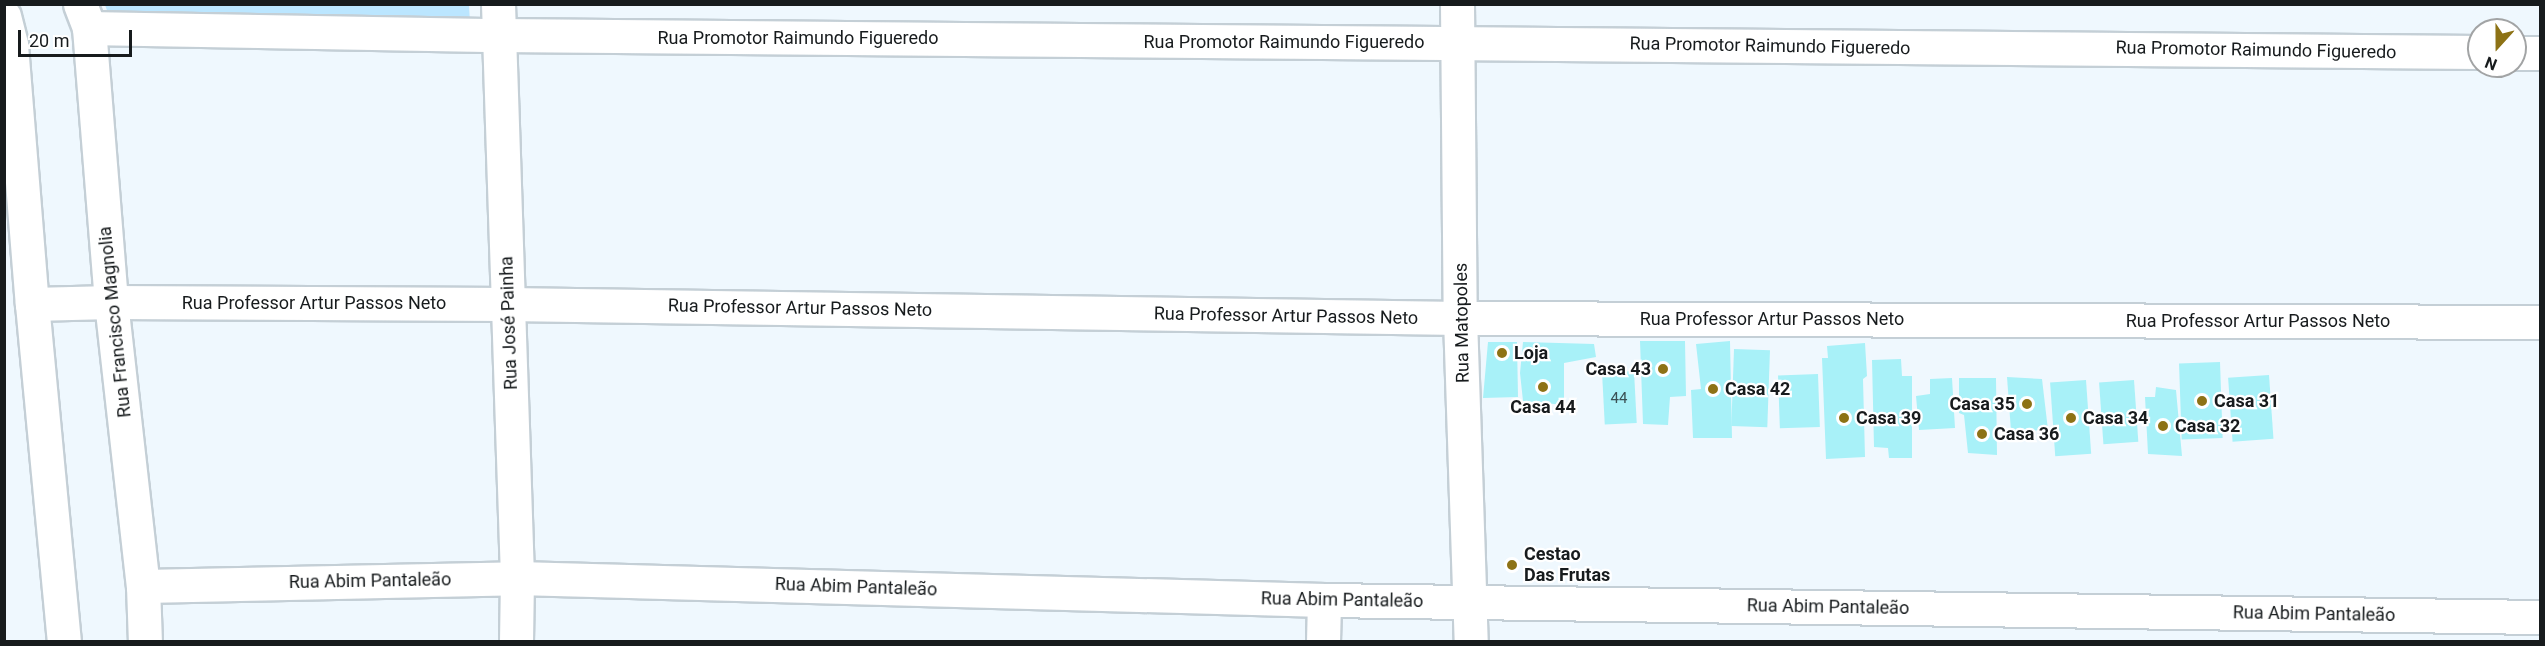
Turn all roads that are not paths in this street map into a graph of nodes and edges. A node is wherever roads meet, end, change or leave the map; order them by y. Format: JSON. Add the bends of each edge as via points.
{"nodes":[{"id":1,"x":1457,"y":4,"type":"edge"},
{"id":2,"x":4,"y":16,"type":"edge"},
{"id":3,"x":84,"y":16,"type":"edge"},
{"id":4,"x":498,"y":20,"type":"edge"},
{"id":5,"x":1458,"y":43,"type":"junction"},
{"id":6,"x":2467,"y":52,"type":"edge"},
{"id":7,"x":111,"y":302,"type":"junction"},
{"id":8,"x":32,"y":304,"type":"junction"},
{"id":9,"x":509,"y":304,"type":"junction"},
{"id":10,"x":1460,"y":318,"type":"junction"},
{"id":11,"x":2541,"y":322,"type":"edge"},
{"id":12,"x":517,"y":578,"type":"junction"},
{"id":13,"x":143,"y":586,"type":"junction"},
{"id":14,"x":1324,"y":600,"type":"junction"},
{"id":15,"x":1472,"y":603,"type":"junction"},
{"id":16,"x":2541,"y":616,"type":"edge"},
{"id":17,"x":64,"y":642,"type":"edge"},
{"id":18,"x":145,"y":642,"type":"edge"},
{"id":19,"x":516,"y":642,"type":"edge"},
{"id":20,"x":1323,"y":642,"type":"edge"},
{"id":21,"x":1471,"y":642,"type":"edge"}],
"edges":[{"from":1,"to":5,"type":"street","name":"Rua Matopoles"},
{"from":2,"to":8,"type":"street","via":[[11,45]]},
{"from":3,"to":4,"type":"street","name":"Rua Promotor Raimundo Figueredo"},
{"from":3,"to":7,"type":"street","name":"Rua Francisco Magnolia"},
{"from":4,"to":5,"type":"street","name":"Rua Promotor Raimundo Figueredo"},
{"from":4,"to":9,"type":"street","name":"Rua José Painha"},
{"from":5,"to":6,"type":"street","name":"Rua Promotor Raimundo Figueredo"},
{"from":5,"to":10,"type":"street","name":"Rua Matopoles"},
{"from":7,"to":8,"type":"street","name":"Rua Professor Artur Passos Neto"},
{"from":7,"to":9,"type":"street","name":"Rua Professor Artur Passos Neto"},
{"from":7,"to":13,"type":"street","name":"Rua Francisco Magnolia"},
{"from":8,"to":17,"type":"street"},
{"from":9,"to":10,"type":"street","name":"Rua Professor Artur Passos Neto"},
{"from":9,"to":12,"type":"street","name":"Rua José Painha"},
{"from":10,"to":11,"type":"street","name":"Rua Professor Artur Passos Neto"},
{"from":10,"to":15,"type":"street","name":"Rua Matopoles"},
{"from":12,"to":13,"type":"street","name":"Rua Abim Pantaleão"},
{"from":12,"to":14,"type":"street","name":"Rua Abim Pantaleão"},
{"from":12,"to":19,"type":"street","name":"Rua José Painha"},
{"from":13,"to":18,"type":"street","name":"Rua Francisco Magnolia"},
{"from":14,"to":15,"type":"street","name":"Rua Abim Pantaleão"},
{"from":14,"to":20,"type":"street"},
{"from":15,"to":16,"type":"street","name":"Rua Abim Pantaleão"},
{"from":15,"to":21,"type":"street","name":"Rua Matopoles"}]}
